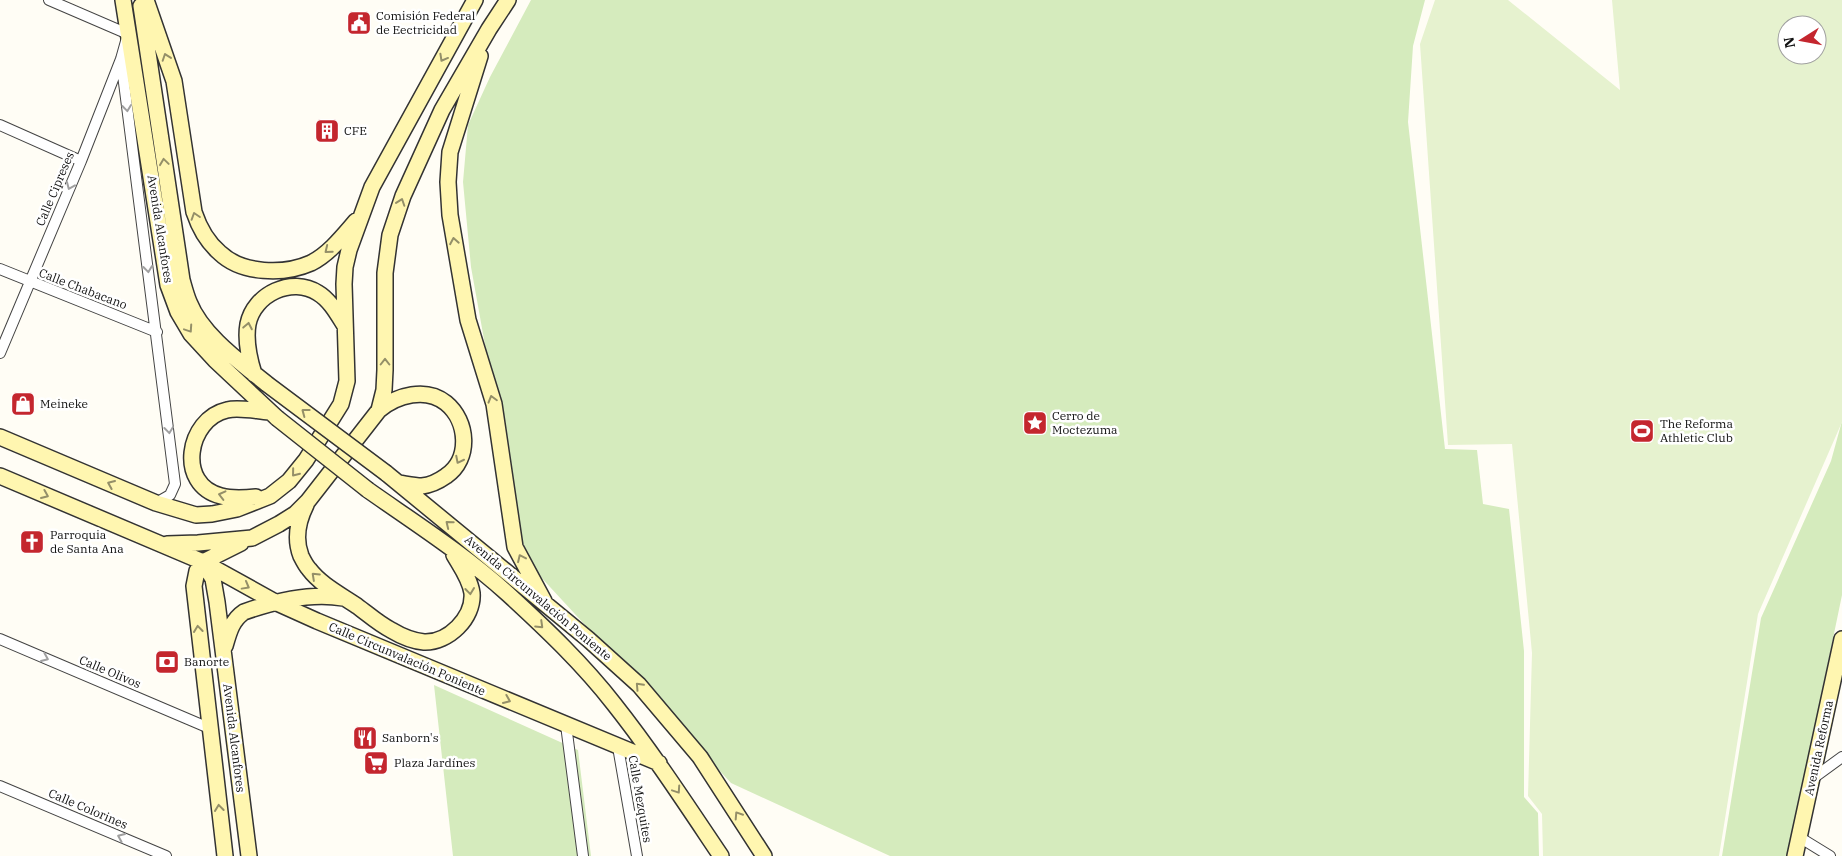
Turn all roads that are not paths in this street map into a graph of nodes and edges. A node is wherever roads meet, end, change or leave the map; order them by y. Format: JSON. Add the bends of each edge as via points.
{"nodes":[{"id":1,"x":49,"y":0,"type":"edge"},
{"id":2,"x":124,"y":0,"type":"edge"},
{"id":3,"x":140,"y":0,"type":"edge"},
{"id":4,"x":146,"y":0,"type":"edge"},
{"id":5,"x":475,"y":0,"type":"edge"},
{"id":6,"x":508,"y":0,"type":"edge"},
{"id":7,"x":489,"y":29,"type":"junction"},
{"id":8,"x":128,"y":34,"type":"junction"},
{"id":9,"x":121,"y":59,"type":"junction"},
{"id":10,"x":0,"y":125,"type":"edge"},
{"id":11,"x":81,"y":161,"type":"junction"},
{"id":12,"x":362,"y":215,"type":"junction"},
{"id":13,"x":0,"y":269,"type":"edge"},
{"id":14,"x":29,"y":282,"type":"junction"},
{"id":15,"x":345,"y":326,"type":"junction"},
{"id":16,"x":157,"y":332,"type":"junction"},
{"id":17,"x":0,"y":353,"type":"edge"},
{"id":18,"x":254,"y":374,"type":"junction"},
{"id":19,"x":267,"y":384,"type":"joint"},
{"id":20,"x":380,"y":410,"type":"junction"},
{"id":21,"x":273,"y":415,"type":"junction"},
{"id":22,"x":0,"y":437,"type":"edge"},
{"id":23,"x":0,"y":476,"type":"edge"},
{"id":24,"x":399,"y":484,"type":"junction"},
{"id":25,"x":270,"y":496,"type":"junction"},
{"id":26,"x":308,"y":501,"type":"junction"},
{"id":27,"x":156,"y":503,"type":"junction"},
{"id":28,"x":252,"y":538,"type":"junction"},
{"id":29,"x":161,"y":544,"type":"junction"},
{"id":30,"x":450,"y":548,"type":"junction"},
{"id":31,"x":203,"y":562,"type":"junction"},
{"id":32,"x":345,"y":598,"type":"junction"},
{"id":33,"x":544,"y":601,"type":"junction"},
{"id":34,"x":277,"y":603,"type":"junction"},
{"id":35,"x":0,"y":639,"type":"edge"},
{"id":36,"x":1842,"y":639,"type":"edge"},
{"id":37,"x":224,"y":651,"type":"junction"},
{"id":38,"x":566,"y":724,"type":"junction"},
{"id":39,"x":210,"y":728,"type":"junction"},
{"id":40,"x":618,"y":747,"type":"junction"},
{"id":41,"x":1842,"y":756,"type":"edge"},
{"id":42,"x":659,"y":763,"type":"junction"},
{"id":43,"x":1812,"y":779,"type":"junction"},
{"id":44,"x":0,"y":786,"type":"edge"},
{"id":45,"x":1799,"y":838,"type":"junction"},
{"id":46,"x":166,"y":856,"type":"edge"},
{"id":47,"x":225,"y":856,"type":"edge"},
{"id":48,"x":249,"y":856,"type":"edge"},
{"id":49,"x":583,"y":856,"type":"edge"},
{"id":50,"x":637,"y":856,"type":"edge"},
{"id":51,"x":721,"y":856,"type":"edge"},
{"id":52,"x":764,"y":856,"type":"edge"},
{"id":53,"x":1796,"y":856,"type":"edge"},
{"id":54,"x":1830,"y":856,"type":"edge"}],
"edges":[{"from":1,"to":8,"type":"street"},
{"from":2,"to":8,"type":"main road","name":"Avenida Alcanfores"},
{"from":18,"to":3,"type":"main road","name":"Avenida Alcanfores","one_way":true,"via":[[203,326],[184,288]]},
{"from":12,"to":4,"type":"main road","one_way":true,"via":[[333,247],[312,262],[296,268],[253,268],[220,254],[199,227],[194,212],[174,81]]},
{"from":5,"to":12,"type":"main road","one_way":true,"via":[[372,187]]},
{"from":6,"to":7,"type":"main road"},
{"from":20,"to":7,"type":"main road","one_way":true,"via":[[384,390],[385,273],[390,234],[403,196],[442,110]]},
{"from":33,"to":7,"type":"main road","one_way":true,"via":[[515,547],[494,404],[468,320],[450,215],[450,152]]},
{"from":8,"to":9,"type":"street","name":"Calle Cipreses"},
{"from":8,"to":21,"type":"main road","name":"Avenida Alcanfores","one_way":true,"via":[[168,285],[178,312],[192,334]]},
{"from":9,"to":11,"type":"street","name":"Calle Cipreses"},
{"from":9,"to":16,"type":"street","name":"Avenida Alcanfores","one_way":true},
{"from":10,"to":11,"type":"street"},
{"from":11,"to":14,"type":"street","name":"Calle Cipreses","one_way":true},
{"from":12,"to":15,"type":"main road","via":[[345,267]]},
{"from":13,"to":14,"type":"street","name":"Calle Chabacano"},
{"from":14,"to":16,"type":"street","name":"Calle Chabacano"},
{"from":14,"to":17,"type":"street","name":"Calle Cipreses"},
{"from":18,"to":15,"type":"main road","one_way":true,"via":[[246,336],[248,323],[256,306],[273,291],[303,287],[319,293]]},
{"from":15,"to":25,"type":"main road","one_way":true,"via":[[347,381],[341,404],[306,460],[289,481]]},
{"from":16,"to":27,"type":"street","name":"Avenida Alcanfores","one_way":true,"via":[[175,484],[170,495]]},
{"from":18,"to":19,"type":"main road","name":"Avenida Alcanfores"},
{"from":24,"to":19,"type":"main road","name":"Avenida Circunvalación Poniente","one_way":true,"bridge":true},
{"from":20,"to":24,"type":"main road","one_way":true,"via":[[389,402],[410,394],[430,396],[445,403],[464,433],[464,450],[450,473],[437,482],[422,486]]},
{"from":20,"to":26,"type":"main road"},
{"from":25,"to":21,"type":"main road","one_way":true,"via":[[246,498],[209,491],[197,478],[191,464],[192,448],[199,432],[212,417],[227,410]]},
{"from":21,"to":30,"type":"main road","name":"Avenida Circunvalación Poniente","bridge":true,"via":[[368,490]]},
{"from":27,"to":22,"type":"main road","one_way":true},
{"from":23,"to":29,"type":"main road","name":"Calle Circunvalación Poniente","one_way":true},
{"from":33,"to":24,"type":"main road","name":"Avenida Circunvalación Poniente","one_way":true},
{"from":25,"to":27,"type":"main road","via":[[212,514],[196,514]]},
{"from":26,"to":28,"type":"main road","via":[[295,514]]},
{"from":32,"to":26,"type":"main road","one_way":true,"via":[[320,581],[301,556],[297,530]]},
{"from":28,"to":29,"type":"main road"},
{"from":28,"to":31,"type":"main road"},
{"from":29,"to":31,"type":"main road","name":"Calle Circunvalación Poniente"},
{"from":30,"to":32,"type":"main road","one_way":true,"via":[[469,580],[472,594],[463,621],[437,640],[410,639],[391,630]]},
{"from":30,"to":42,"type":"main road","name":"Avenida Circunvalación Poniente","one_way":true,"via":[[507,594],[566,650]]},
{"from":31,"to":34,"type":"main road","name":"Calle Circunvalación Poniente","one_way":true},
{"from":31,"to":37,"type":"main road","name":"Avenida Alcanfores","via":[[213,579]]},
{"from":39,"to":31,"type":"main road","name":"Avenida Alcanfores","one_way":true,"via":[[194,595],[195,578]]},
{"from":32,"to":34,"type":"main road","via":[[305,596]]},
{"from":52,"to":33,"type":"main road","name":"Avenida Circunvalación Poniente","one_way":true,"via":[[700,757],[639,685]]},
{"from":34,"to":37,"type":"main road","via":[[244,612],[236,618]]},
{"from":34,"to":38,"type":"main road","name":"Calle Circunvalación Poniente","one_way":true},
{"from":35,"to":39,"type":"street","name":"Calle Olivos","one_way":true},
{"from":36,"to":43,"type":"main road","name":"Avenida Reforma"},
{"from":37,"to":48,"type":"main road","name":"Avenida Alcanfores"},
{"from":38,"to":40,"type":"main road","name":"Calle Circunvalación Poniente"},
{"from":38,"to":49,"type":"street"},
{"from":47,"to":39,"type":"main road","name":"Avenida Alcanfores","one_way":true},
{"from":40,"to":42,"type":"main road","name":"Calle Circunvalación Poniente"},
{"from":40,"to":50,"type":"street","name":"Calle Mezquites"},
{"from":41,"to":43,"type":"street"},
{"from":42,"to":51,"type":"main road","name":"Avenida Circunvalación Poniente","one_way":true},
{"from":43,"to":45,"type":"main road","name":"Avenida Reforma"},
{"from":46,"to":44,"type":"street","name":"Calle Colorines","one_way":true},
{"from":45,"to":53,"type":"main road","name":"Avenida Reforma"},
{"from":45,"to":54,"type":"street"}]}
